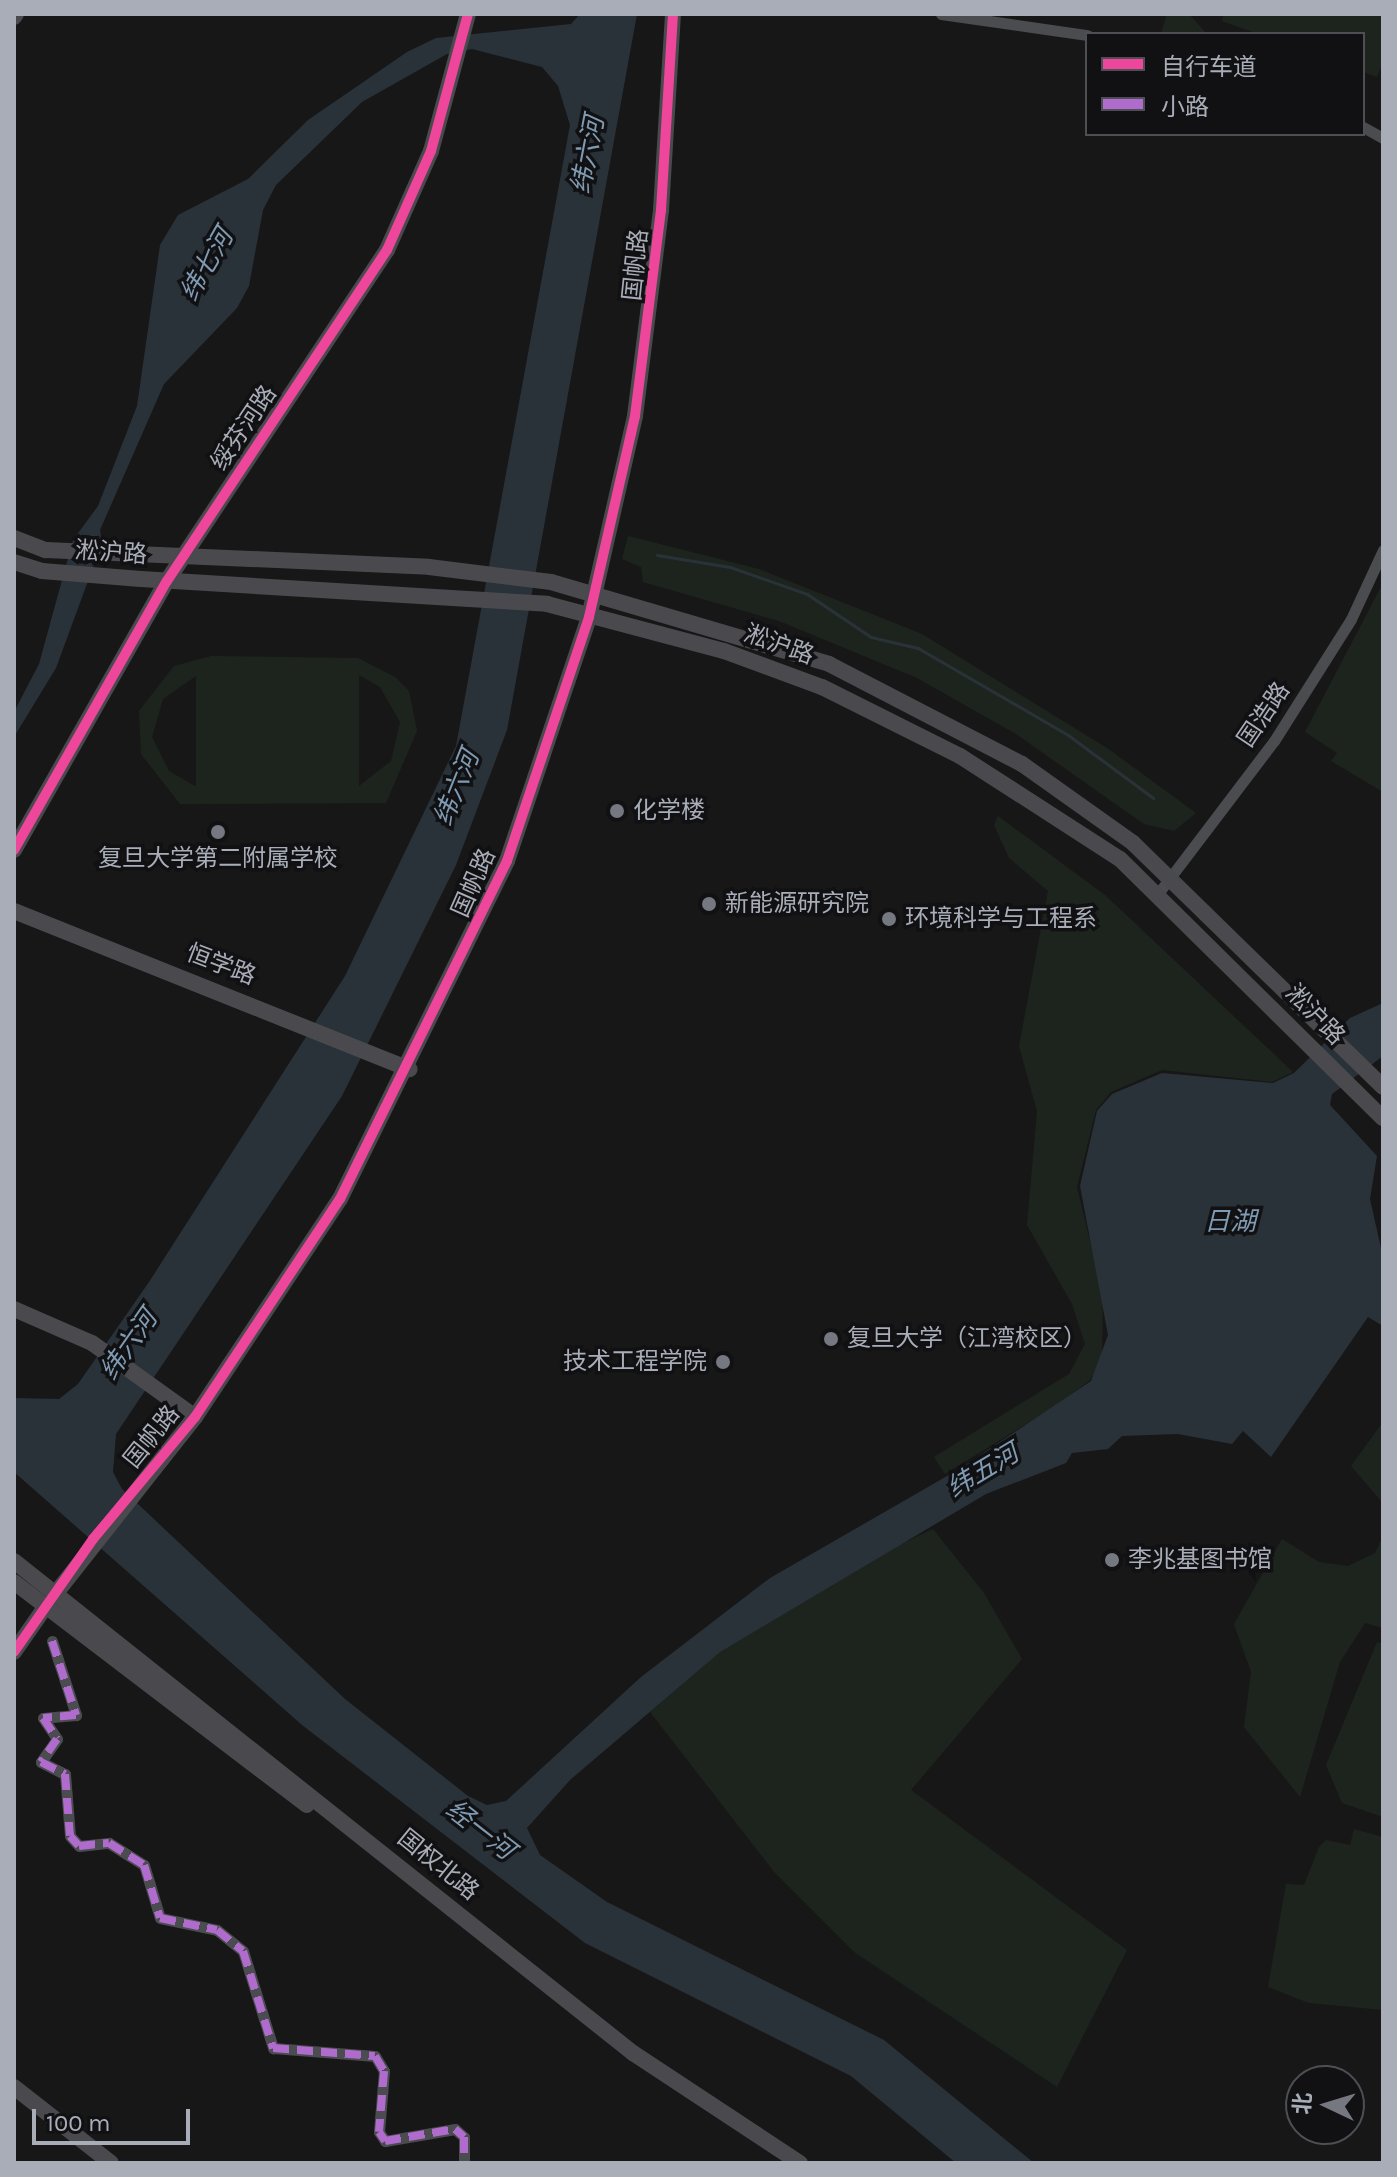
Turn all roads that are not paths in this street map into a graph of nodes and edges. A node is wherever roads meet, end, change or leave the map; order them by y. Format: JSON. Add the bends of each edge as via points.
{"nodes":[{"id":1,"x":673,"y":14,"type":"edge"},
{"id":2,"x":941,"y":14,"type":"edge"},
{"id":3,"x":466,"y":19,"type":"edge"},
{"id":4,"x":1085,"y":35,"type":"edge"},
{"id":5,"x":1365,"y":128,"type":"edge"},
{"id":6,"x":1383,"y":138,"type":"edge"},
{"id":7,"x":14,"y":538,"type":"edge"},
{"id":8,"x":1383,"y":550,"type":"edge"},
{"id":9,"x":180,"y":561,"type":"junction"},
{"id":10,"x":14,"y":562,"type":"edge"},
{"id":11,"x":167,"y":581,"type":"junction"},
{"id":12,"x":595,"y":596,"type":"junction"},
{"id":13,"x":589,"y":617,"type":"junction"},
{"id":14,"x":14,"y":850,"type":"edge"},
{"id":15,"x":1172,"y":876,"type":"junction"},
{"id":16,"x":1160,"y":891,"type":"junction"},
{"id":17,"x":14,"y":911,"type":"edge"},
{"id":18,"x":410,"y":1069,"type":"junction"},
{"id":19,"x":1383,"y":1087,"type":"edge"},
{"id":20,"x":1383,"y":1118,"type":"edge"},
{"id":21,"x":14,"y":1309,"type":"edge"},
{"id":22,"x":195,"y":1417,"type":"junction"},
{"id":23,"x":14,"y":1561,"type":"edge"},
{"id":24,"x":14,"y":1582,"type":"edge"},
{"id":25,"x":51,"y":1600,"type":"junction"},
{"id":26,"x":52,"y":1641,"type":"dead end"},
{"id":27,"x":14,"y":1652,"type":"edge"},
{"id":28,"x":14,"y":2087,"type":"edge"},
{"id":29,"x":111,"y":2163,"type":"edge"},
{"id":30,"x":464,"y":2163,"type":"edge"},
{"id":31,"x":785,"y":2163,"type":"edge"},
{"id":32,"x":800,"y":2163,"type":"edge"}],
"edges":[{"from":1,"to":12,"type":"main road","name":"国帆路","via":[[651,312]]},
{"from":2,"to":4,"type":"street"},
{"from":3,"to":9,"type":"main road","name":"绥芬河路","via":[[431,151],[387,250]]},
{"from":5,"to":6,"type":"street"},
{"from":7,"to":9,"type":"main road","name":"淞沪路","via":[[46,550]]},
{"from":8,"to":15,"type":"street","name":"国浩路","via":[[1351,619],[1274,741]]},
{"from":9,"to":11,"type":"main road","name":"绥芬河路"},
{"from":9,"to":12,"type":"main road","name":"淞沪路","via":[[473,571],[551,582]]},
{"from":10,"to":11,"type":"main road","name":"淞沪路","via":[[42,571]]},
{"from":11,"to":13,"type":"main road","name":"淞沪路","via":[[470,594],[547,604]]},
{"from":11,"to":14,"type":"main road","name":"绥芬河路"},
{"from":12,"to":13,"type":"main road","name":"国帆路"},
{"from":12,"to":15,"type":"main road","name":"淞沪路","via":[[779,645],[878,686],[1059,788]]},
{"from":13,"to":16,"type":"main road","name":"淞沪路","via":[[724,651],[870,708],[1047,807]]},
{"from":13,"to":18,"type":"main road","name":"国帆路","via":[[507,861]]},
{"from":15,"to":16,"type":"street","name":"国浩路"},
{"from":15,"to":19,"type":"main road","name":"淞沪路"},
{"from":16,"to":20,"type":"main road","name":"淞沪路"},
{"from":17,"to":18,"type":"main road","name":"恒学路","via":[[373,1049]]},
{"from":18,"to":22,"type":"main road","name":"国帆路","via":[[340,1199]]},
{"from":21,"to":22,"type":"main road","via":[[92,1343]]},
{"from":22,"to":25,"type":"main road","name":"国帆路","via":[[93,1539]]},
{"from":23,"to":25,"type":"main road"},
{"from":24,"to":25,"type":"main road"},
{"from":25,"to":27,"type":"main road","name":"国帆路"},
{"from":25,"to":31,"type":"main road","name":"国权北路","via":[[632,2060]]},
{"from":25,"to":32,"type":"main road","name":"国权北路","via":[[633,2053]]},
{"from":26,"to":30,"type":"street","via":[[76,1715],[43,1718],[57,1739],[41,1762],[65,1774],[70,1836],[79,1846],[109,1843],[144,1865],[160,1918],[217,1930],[243,1951],[273,2048],[375,2056],[384,2071],[379,2132],[385,2141],[455,2129],[464,2137]]},
{"from":28,"to":29,"type":"main road"}]}
